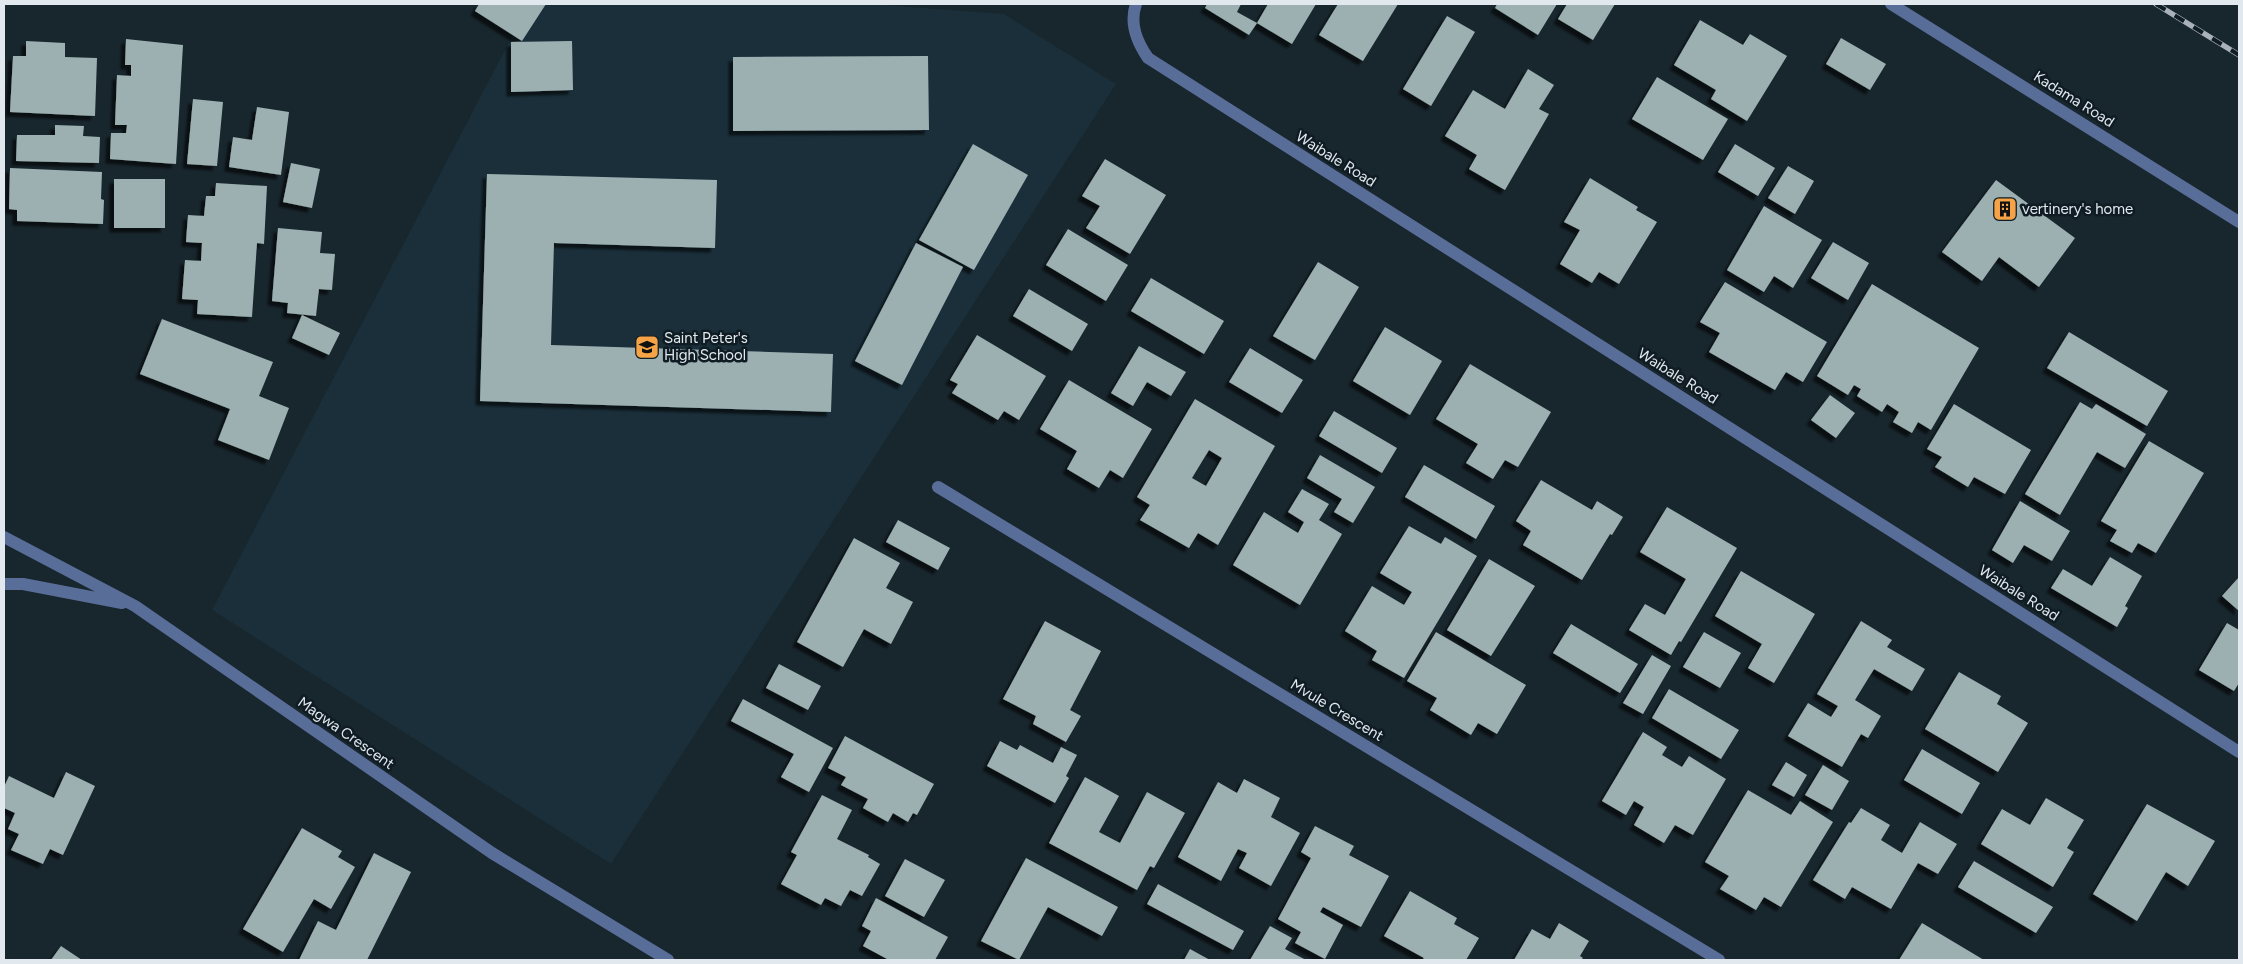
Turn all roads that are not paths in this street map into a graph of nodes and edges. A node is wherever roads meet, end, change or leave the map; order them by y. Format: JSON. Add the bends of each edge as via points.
{"nodes":[{"id":1,"x":1136,"y":4,"type":"edge"},
{"id":2,"x":1891,"y":4,"type":"edge"},
{"id":3,"x":2239,"y":222,"type":"edge"},
{"id":4,"x":938,"y":487,"type":"dead end"},
{"id":5,"x":4,"y":537,"type":"edge"},
{"id":6,"x":4,"y":584,"type":"edge"},
{"id":7,"x":135,"y":606,"type":"junction"},
{"id":8,"x":2239,"y":752,"type":"edge"},
{"id":9,"x":668,"y":960,"type":"edge"},
{"id":10,"x":1719,"y":960,"type":"edge"}],
"edges":[{"from":1,"to":8,"type":"street","name":"Waibale Road","via":[[1135,33],[1148,58]]},
{"from":2,"to":3,"type":"street","name":"Kadama Road"},
{"from":4,"to":10,"type":"street","name":"Mvule Crescent"},
{"from":5,"to":7,"type":"street","name":"Magwa Crescent"},
{"from":6,"to":7,"type":"street","via":[[23,584]]},
{"from":7,"to":9,"type":"street","name":"Magwa Crescent","via":[[492,854]]}]}
